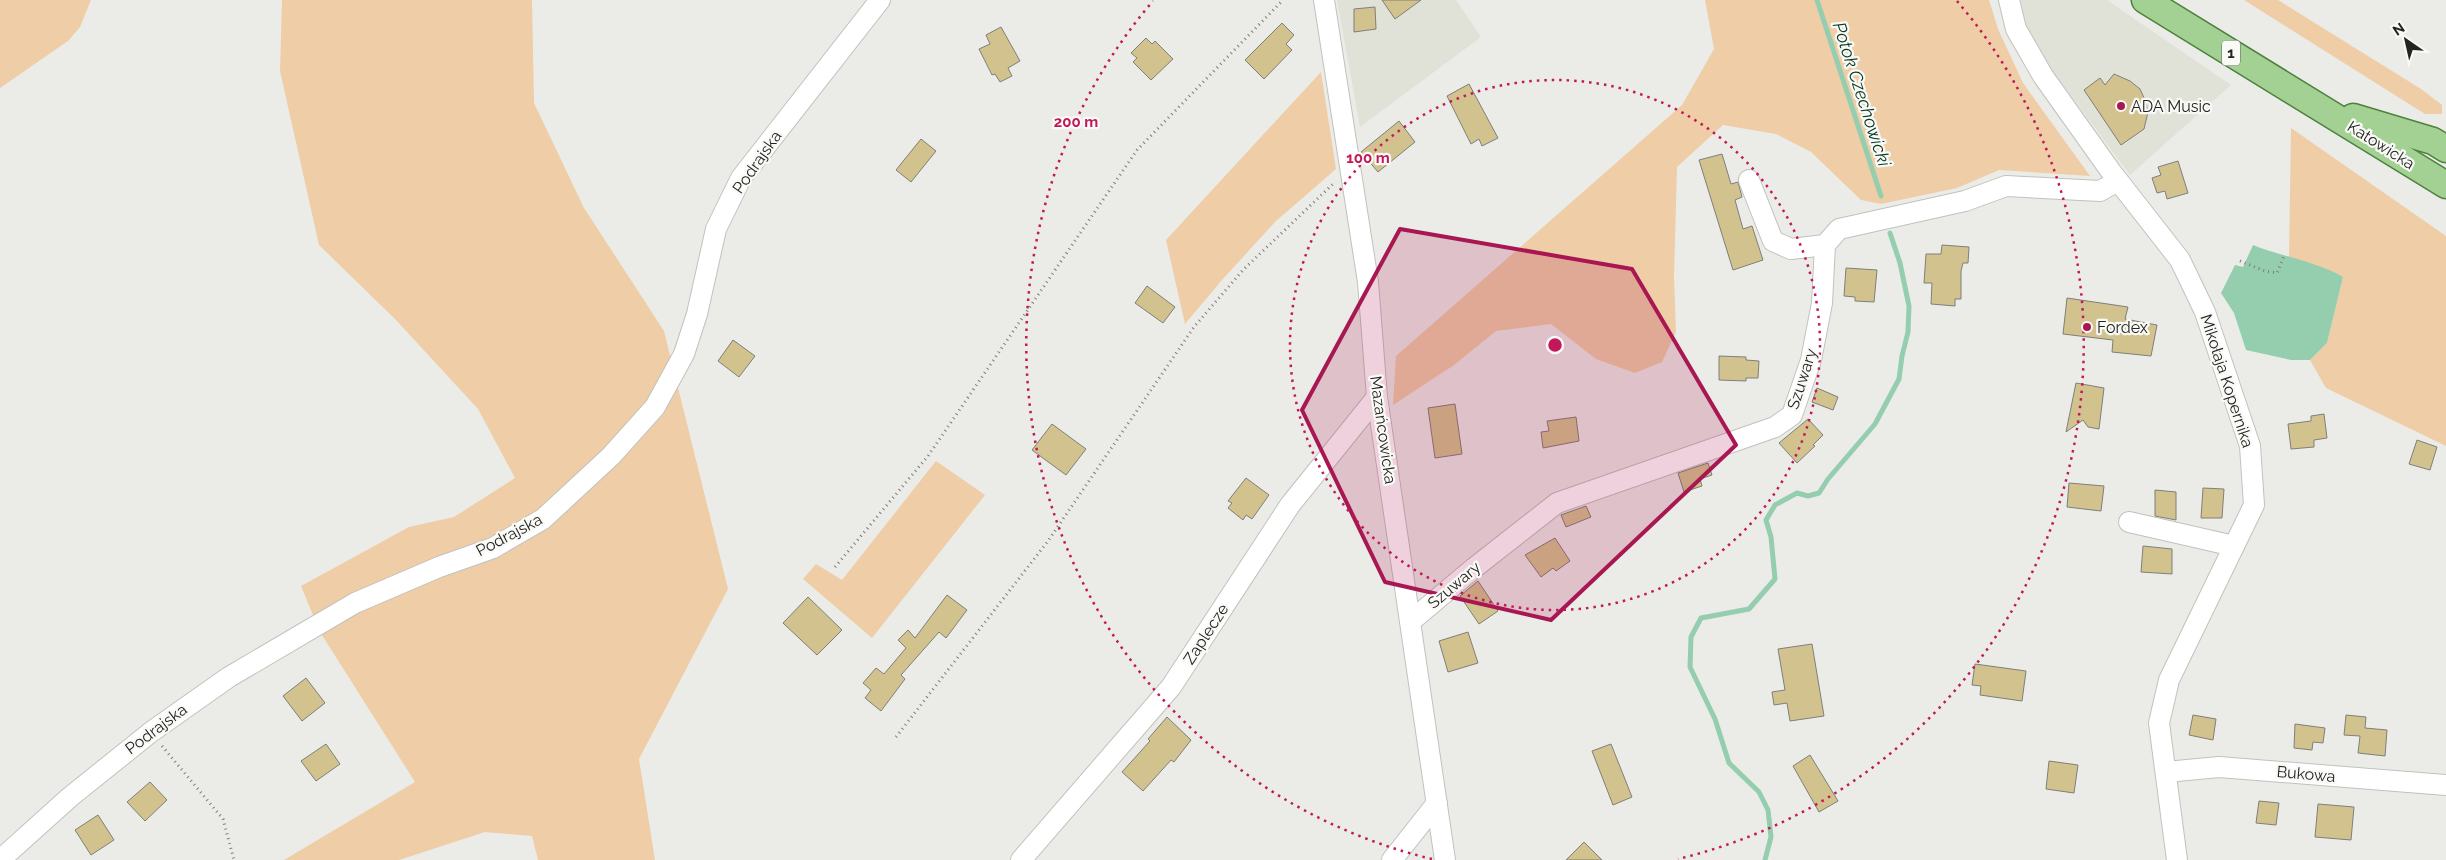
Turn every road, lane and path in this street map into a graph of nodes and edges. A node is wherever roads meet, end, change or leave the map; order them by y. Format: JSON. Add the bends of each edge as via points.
{"nodes":[{"id":1,"x":880,"y":0,"type":"edge"},
{"id":2,"x":1283,"y":0,"type":"edge"},
{"id":3,"x":1324,"y":0,"type":"edge"},
{"id":4,"x":2008,"y":0,"type":"edge"},
{"id":5,"x":2146,"y":0,"type":"edge"},
{"id":6,"x":2316,"y":105,"type":"junction"},
{"id":7,"x":2446,"y":149,"type":"edge"},
{"id":8,"x":1350,"y":168,"type":"junction"},
{"id":9,"x":1750,"y":180,"type":"dead end"},
{"id":10,"x":2118,"y":181,"type":"junction"},
{"id":11,"x":2446,"y":186,"type":"edge"},
{"id":12,"x":1825,"y":245,"type":"junction"},
{"id":13,"x":2284,"y":256,"type":"dead end"},
{"id":14,"x":2240,"y":261,"type":"dead end"},
{"id":15,"x":1376,"y":397,"type":"junction"},
{"id":16,"x":2129,"y":522,"type":"dead end"},
{"id":17,"x":2234,"y":546,"type":"junction"},
{"id":18,"x":835,"y":568,"type":"dead end"},
{"id":19,"x":1411,"y":621,"type":"junction"},
{"id":20,"x":151,"y":732,"type":"junction"},
{"id":21,"x":896,"y":737,"type":"dead end"},
{"id":22,"x":2166,"y":772,"type":"junction"},
{"id":23,"x":2446,"y":785,"type":"edge"},
{"id":24,"x":1437,"y":803,"type":"junction"},
{"id":25,"x":0,"y":860,"type":"edge"},
{"id":26,"x":234,"y":860,"type":"edge"},
{"id":27,"x":1021,"y":860,"type":"edge"},
{"id":28,"x":1392,"y":860,"type":"edge"},
{"id":29,"x":1445,"y":860,"type":"edge"},
{"id":30,"x":2177,"y":860,"type":"edge"}],
"edges":[{"from":1,"to":20,"type":"street","name":"Podrajska","via":[[741,178],[716,229],[697,314],[684,354],[655,407],[611,456],[543,519],[493,548],[355,603],[228,677]]},
{"from":2,"to":18,"type":"path","via":[[1137,150],[928,456]]},
{"from":3,"to":8,"type":"street","name":"Mazańcowicka"},
{"from":4,"to":10,"type":"street","name":"Mikołaja Kopernika","via":[[2016,29],[2043,76]]},
{"from":5,"to":6,"type":"main road","name":"Katowicka","number":"1"},
{"from":6,"to":7,"type":"main road","name":"Katowicka","number":"1","via":[[2432,141]]},
{"from":6,"to":11,"type":"main road","name":"Katowicka","number":"1"},
{"from":8,"to":15,"type":"street","name":"Mazańcowicka","via":[[1368,282]]},
{"from":8,"to":21,"type":"path","via":[[1243,270],[1194,327],[1048,541]]},
{"from":9,"to":12,"type":"street","via":[[1773,240],[1791,249]]},
{"from":10,"to":12,"type":"street","via":[[2100,192],[2006,186],[1965,201],[1839,229]]},
{"from":10,"to":17,"type":"street","name":"Mikołaja Kopernika","via":[[2180,260],[2205,312],[2250,446],[2254,505]]},
{"from":12,"to":19,"type":"street","name":"Szuwary","via":[[1822,303],[1811,360],[1792,415],[1775,427],[1557,503]]},
{"from":13,"to":14,"type":"path","via":[[2277,273]]},
{"from":15,"to":19,"type":"street","name":"Mazańcowicka"},
{"from":15,"to":27,"type":"street","name":"Zaplecze","via":[[1290,505],[1171,687]]},
{"from":16,"to":17,"type":"street"},
{"from":17,"to":22,"type":"street","name":"Mikołaja Kopernika","via":[[2169,680],[2159,723]]},
{"from":19,"to":24,"type":"street","name":"Mazańcowicka"},
{"from":20,"to":25,"type":"street","name":"Podrajska","via":[[70,797]]},
{"from":20,"to":26,"type":"path","via":[[223,819]]},
{"from":22,"to":23,"type":"street","name":"Bukowa","via":[[2219,767]]},
{"from":22,"to":30,"type":"street","name":"Mikołaja Kopernika"},
{"from":24,"to":28,"type":"street"},
{"from":24,"to":29,"type":"street","name":"Mazańcowicka"}]}
